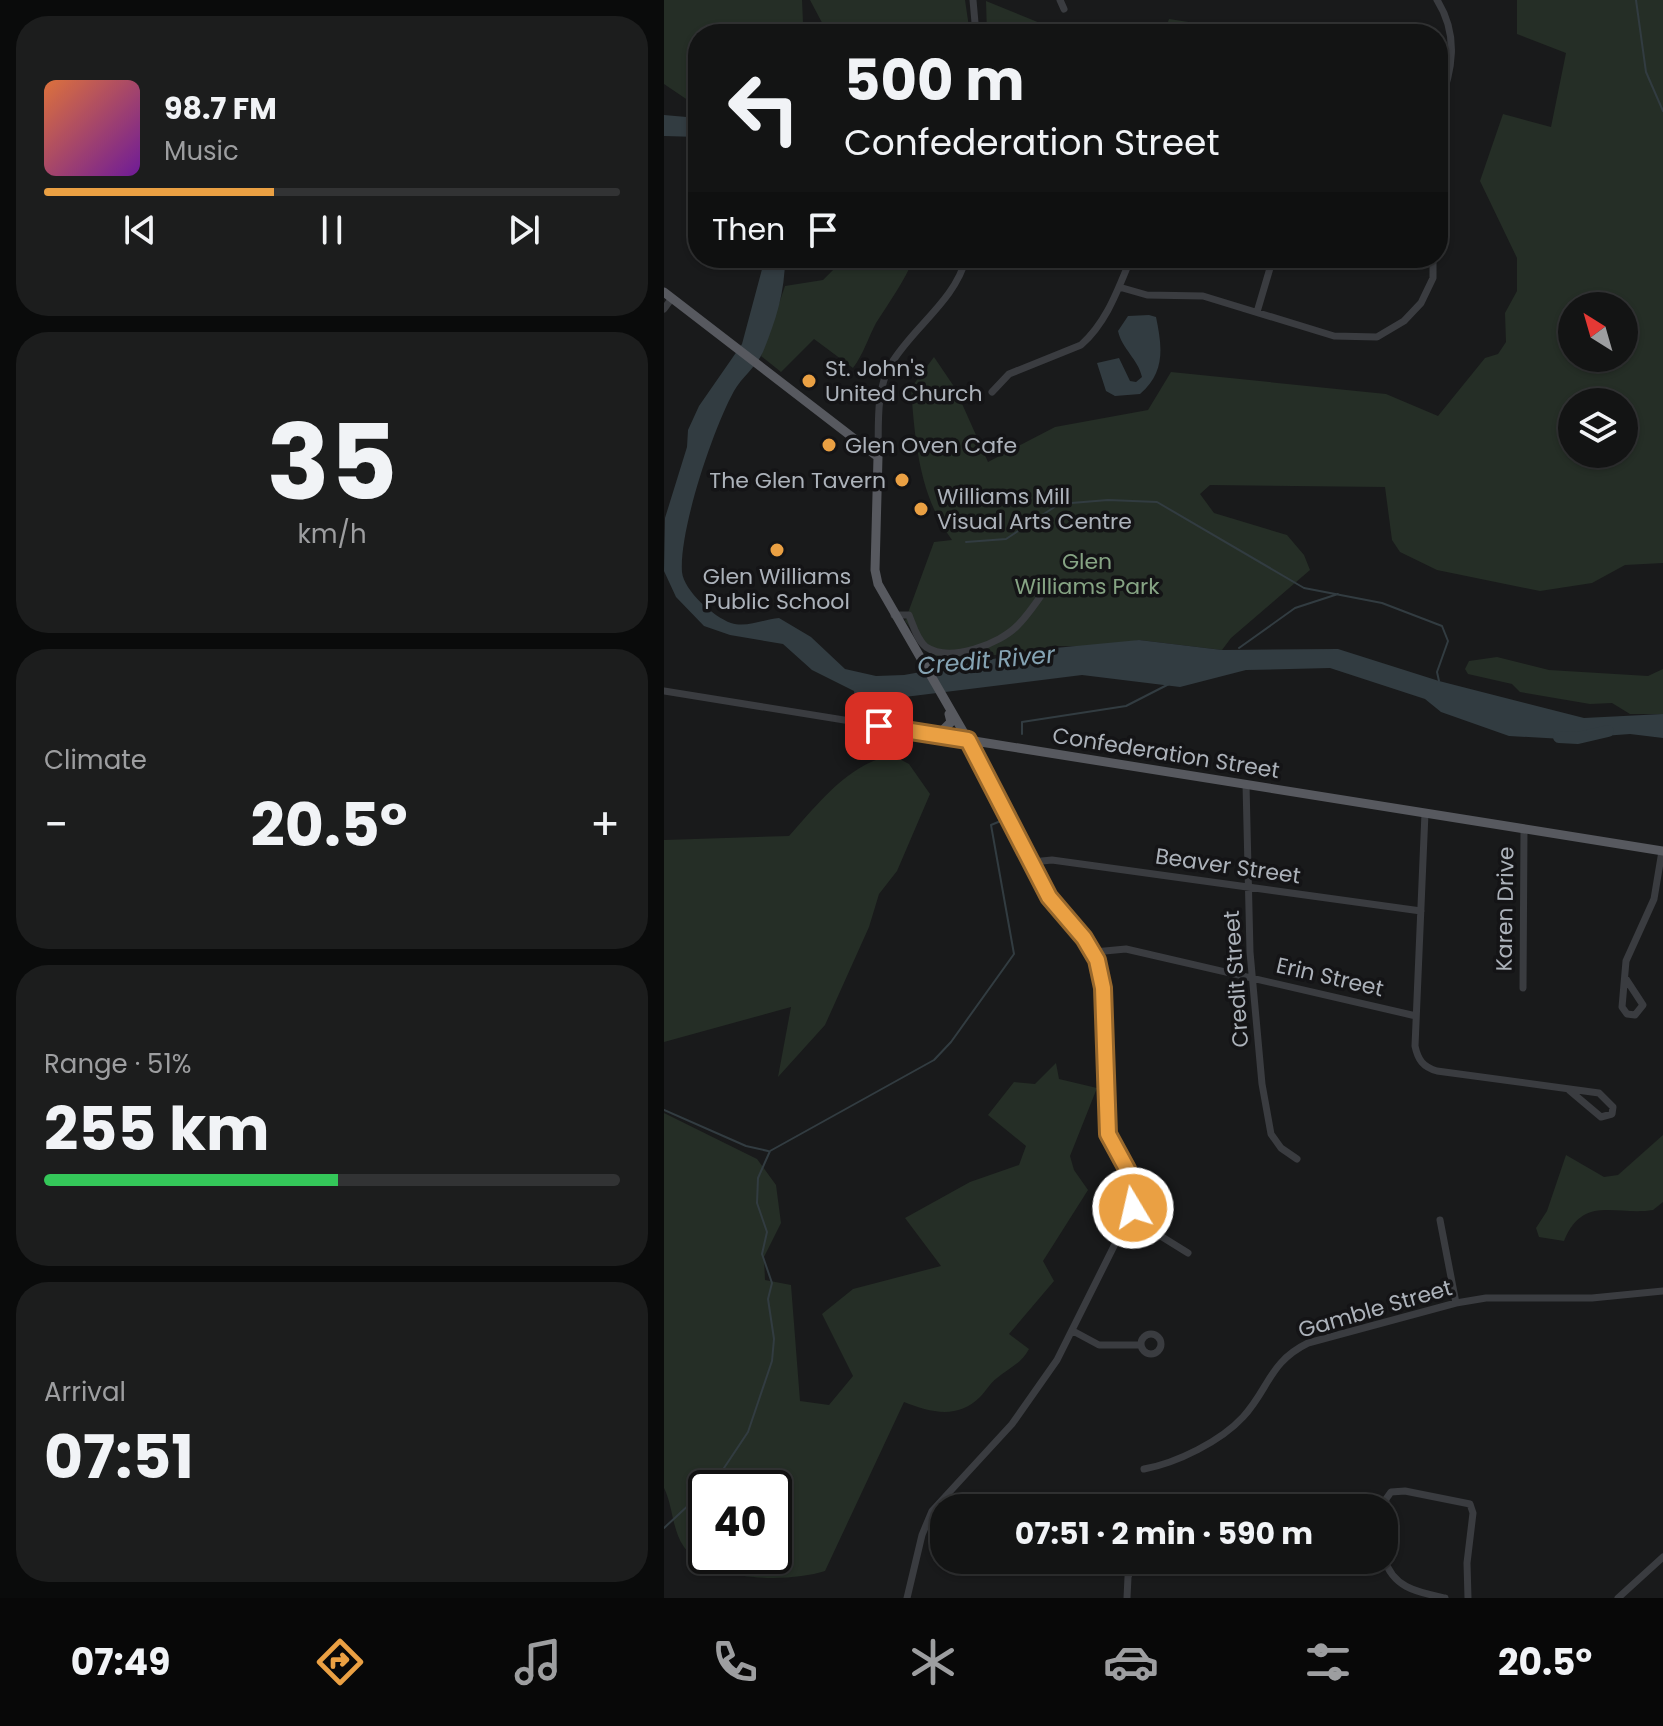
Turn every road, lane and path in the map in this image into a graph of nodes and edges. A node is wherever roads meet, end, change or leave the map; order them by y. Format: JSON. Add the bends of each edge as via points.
{"nodes":[{"id":1,"x":973,"y":0,"type":"edge"},
{"id":2,"x":1060,"y":0,"type":"edge"},
{"id":3,"x":1437,"y":0,"type":"edge"},
{"id":4,"x":1064,"y":9,"type":"dead end"},
{"id":5,"x":975,"y":24,"type":"edge"},
{"id":6,"x":1445,"y":24,"type":"edge"},
{"id":7,"x":1448,"y":34,"type":"edge"},
{"id":8,"x":1448,"y":83,"type":"edge"},
{"id":9,"x":964,"y":268,"type":"edge"},
{"id":10,"x":1127,"y":268,"type":"edge"},
{"id":11,"x":1270,"y":268,"type":"edge"},
{"id":12,"x":1433,"y":268,"type":"edge"},
{"id":13,"x":1119,"y":287,"type":"junction"},
{"id":14,"x":668,"y":295,"type":"edge"},
{"id":15,"x":664,"y":309,"type":"edge"},
{"id":16,"x":1257,"y":312,"type":"junction"},
{"id":17,"x":992,"y":392,"type":"dead end"},
{"id":18,"x":878,"y":457,"type":"junction"},
{"id":19,"x":1052,"y":580,"type":"dead end"},
{"id":20,"x":894,"y":615,"type":"junction"},
{"id":21,"x":664,"y":691,"type":"edge"},
{"id":22,"x":944,"y":699,"type":"junction"},
{"id":23,"x":938,"y":735,"type":"junction"},
{"id":24,"x":968,"y":740,"type":"junction"},
{"id":25,"x":1246,"y":784,"type":"junction"},
{"id":26,"x":1425,"y":813,"type":"junction"},
{"id":27,"x":1524,"y":830,"type":"junction"},
{"id":28,"x":1663,"y":851,"type":"edge"},
{"id":29,"x":1032,"y":862,"type":"junction"},
{"id":30,"x":1247,"y":887,"type":"junction"},
{"id":31,"x":1421,"y":911,"type":"junction"},
{"id":32,"x":1094,"y":952,"type":"junction"},
{"id":33,"x":1253,"y":977,"type":"junction"},
{"id":34,"x":1626,"y":979,"type":"junction"},
{"id":35,"x":1523,"y":988,"type":"dead end"},
{"id":36,"x":1416,"y":1016,"type":"junction"},
{"id":37,"x":1569,"y":1090,"type":"junction"},
{"id":38,"x":1297,"y":1159,"type":"dead end"},
{"id":39,"x":1130,"y":1217,"type":"junction"},
{"id":40,"x":1440,"y":1220,"type":"dead end"},
{"id":41,"x":1188,"y":1253,"type":"dead end"},
{"id":42,"x":1663,"y":1291,"type":"edge"},
{"id":43,"x":1456,"y":1303,"type":"junction"},
{"id":44,"x":1073,"y":1331,"type":"junction"},
{"id":45,"x":1141,"y":1345,"type":"dead end"},
{"id":46,"x":1144,"y":1469,"type":"dead end"},
{"id":47,"x":1390,"y":1494,"type":"edge"},
{"id":48,"x":1663,"y":1557,"type":"edge"},
{"id":49,"x":1129,"y":1574,"type":"edge"},
{"id":50,"x":1393,"y":1574,"type":"edge"},
{"id":51,"x":1623,"y":1596,"type":"edge"},
{"id":52,"x":907,"y":1598,"type":"edge"},
{"id":53,"x":1127,"y":1598,"type":"edge"},
{"id":54,"x":1445,"y":1598,"type":"edge"},
{"id":55,"x":1468,"y":1598,"type":"edge"}],
"edges":[{"from":1,"to":5,"type":"street"},
{"from":2,"to":4,"type":"street"},
{"from":3,"to":6,"type":"street"},
{"from":7,"to":8,"type":"street","via":[[1453,49]]},
{"from":9,"to":18,"type":"street","via":[[889,367],[880,396]]},
{"from":10,"to":13,"type":"street"},
{"from":11,"to":16,"type":"street"},
{"from":12,"to":16,"type":"street","via":[[1421,303],[1377,337],[1334,336]]},
{"from":13,"to":16,"type":"street","via":[[1147,295],[1203,296]]},
{"from":13,"to":17,"type":"street","via":[[1101,325],[1081,345],[1009,374]]},
{"from":14,"to":15,"type":"street"},
{"from":14,"to":18,"type":"main road"},
{"from":18,"to":20,"type":"main road","via":[[875,570]]},
{"from":19,"to":20,"type":"street","via":[[1005,636],[968,651],[936,652],[924,645],[909,615]]},
{"from":20,"to":22,"type":"main road"},
{"from":21,"to":23,"type":"street","name":"Confederation Street"},
{"from":22,"to":23,"type":"main road","via":[[951,722]]},
{"from":22,"to":24,"type":"main road"},
{"from":23,"to":24,"type":"street","name":"Confederation Street"},
{"from":24,"to":25,"type":"main road","name":"Confederation Street"},
{"from":24,"to":29,"type":"street"},
{"from":25,"to":26,"type":"main road","name":"Confederation Street"},
{"from":25,"to":30,"type":"street","name":"Credit Street"},
{"from":26,"to":27,"type":"main road","name":"Confederation Street"},
{"from":26,"to":31,"type":"street"},
{"from":27,"to":28,"type":"main road","name":"Confederation Street"},
{"from":27,"to":35,"type":"street","name":"Karen Drive"},
{"from":28,"to":34,"type":"street","via":[[1654,899],[1629,953]]},
{"from":29,"to":30,"type":"street","name":"Beaver Street","via":[[1052,860]]},
{"from":29,"to":32,"type":"street","via":[[1049,897]]},
{"from":30,"to":31,"type":"street","name":"Beaver Street"},
{"from":30,"to":33,"type":"street","name":"Credit Street"},
{"from":31,"to":36,"type":"street"},
{"from":32,"to":33,"type":"street","name":"Erin Street","via":[[1126,949]]},
{"from":32,"to":39,"type":"street","via":[[1103,983],[1108,1134],[1127,1169],[1133,1192]]},
{"from":33,"to":36,"type":"street","name":"Erin Street"},
{"from":33,"to":38,"type":"street","name":"Credit Street","via":[[1268,1123],[1281,1148]]},
{"from":34,"to":34,"type":"street","via":[[1622,1007],[1635,1015],[1643,1005]]},
{"from":36,"to":37,"type":"street","via":[[1420,1061],[1437,1071]]},
{"from":37,"to":37,"type":"street","via":[[1601,1117],[1612,1114],[1613,1107],[1599,1093]]},
{"from":39,"to":41,"type":"street"},
{"from":39,"to":44,"type":"street"},
{"from":40,"to":43,"type":"street"},
{"from":42,"to":43,"type":"street","name":"Gamble Street"},
{"from":43,"to":46,"type":"street","name":"Gamble Street","via":[[1299,1347],[1272,1370],[1236,1423],[1170,1462]]},
{"from":44,"to":45,"type":"street","via":[[1099,1345]]},
{"from":44,"to":52,"type":"street","via":[[1012,1424],[932,1511]]},
{"from":47,"to":55,"type":"street","via":[[1405,1491],[1470,1504]]},
{"from":48,"to":51,"type":"street"},
{"from":49,"to":53,"type":"street"},
{"from":50,"to":54,"type":"street","via":[[1410,1590]]}]}
